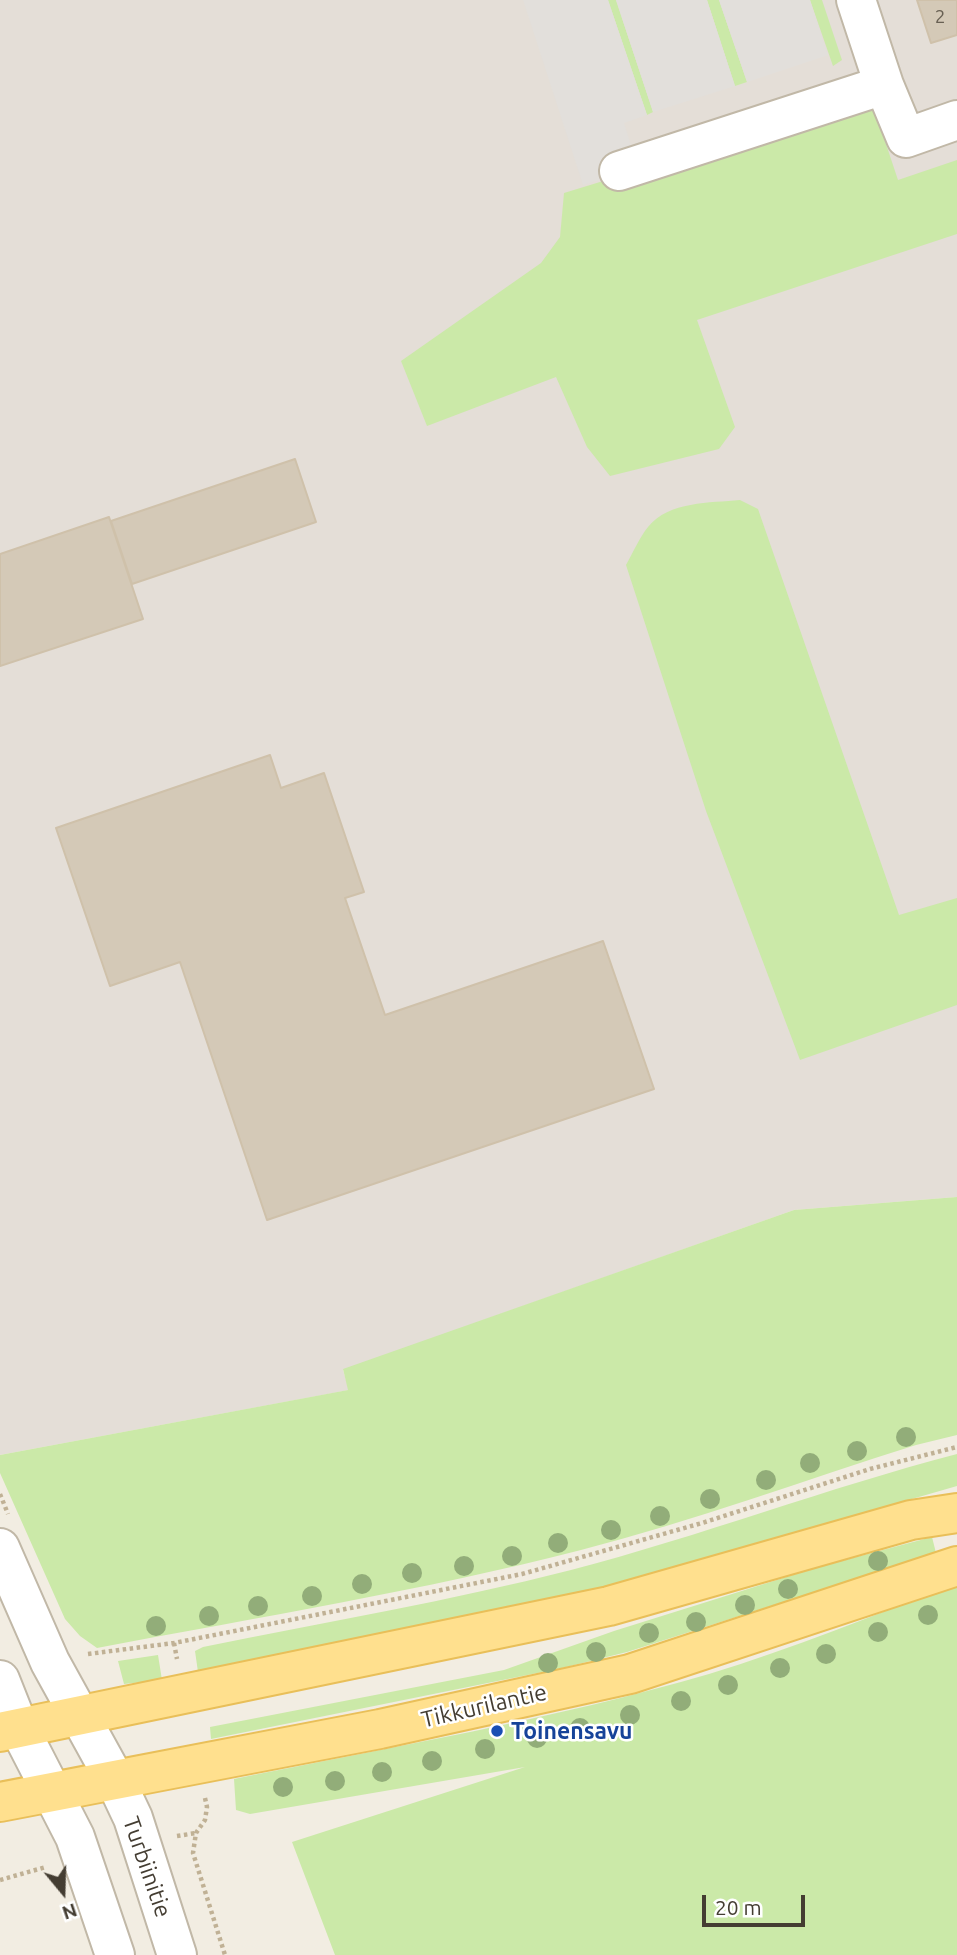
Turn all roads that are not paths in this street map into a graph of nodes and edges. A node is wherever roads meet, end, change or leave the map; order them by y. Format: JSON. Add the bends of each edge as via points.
{"nodes":[{"id":1,"x":856,"y":0,"type":"edge"},
{"id":2,"x":884,"y":85,"type":"junction"},
{"id":3,"x":957,"y":120,"type":"edge"},
{"id":4,"x":619,"y":171,"type":"dead end"},
{"id":5,"x":957,"y":1513,"type":"edge"},
{"id":6,"x":0,"y":1548,"type":"edge"},
{"id":7,"x":957,"y":1566,"type":"edge"},
{"id":8,"x":0,"y":1679,"type":"edge"},
{"id":9,"x":80,"y":1716,"type":"junction"},
{"id":10,"x":10,"y":1730,"type":"edge"},
{"id":11,"x":115,"y":1780,"type":"junction"},
{"id":12,"x":51,"y":1792,"type":"junction"},
{"id":13,"x":0,"y":1802,"type":"edge"},
{"id":14,"x":115,"y":1955,"type":"edge"},
{"id":15,"x":177,"y":1955,"type":"edge"}],
"edges":[{"from":1,"to":2,"type":"street"},
{"from":2,"to":3,"type":"street","via":[[906,138]]},
{"from":2,"to":4,"type":"street"},
{"from":5,"to":9,"type":"main road","via":[[911,1521],[609,1606]]},
{"from":6,"to":9,"type":"street","via":[[50,1662]]},
{"from":7,"to":11,"type":"main road","name":"Tikkurilantie","via":[[631,1674],[380,1730]]},
{"from":8,"to":10,"type":"street"},
{"from":9,"to":10,"type":"main road"},
{"from":9,"to":11,"type":"street"},
{"from":10,"to":12,"type":"street"},
{"from":11,"to":12,"type":"main road","name":"Tikkurilantie"},
{"from":11,"to":15,"type":"street","name":"Turbiinitie","via":[[133,1818]]},
{"from":12,"to":13,"type":"main road","name":"Tikkurilantie"},
{"from":12,"to":14,"type":"street","via":[[75,1836]]}]}
